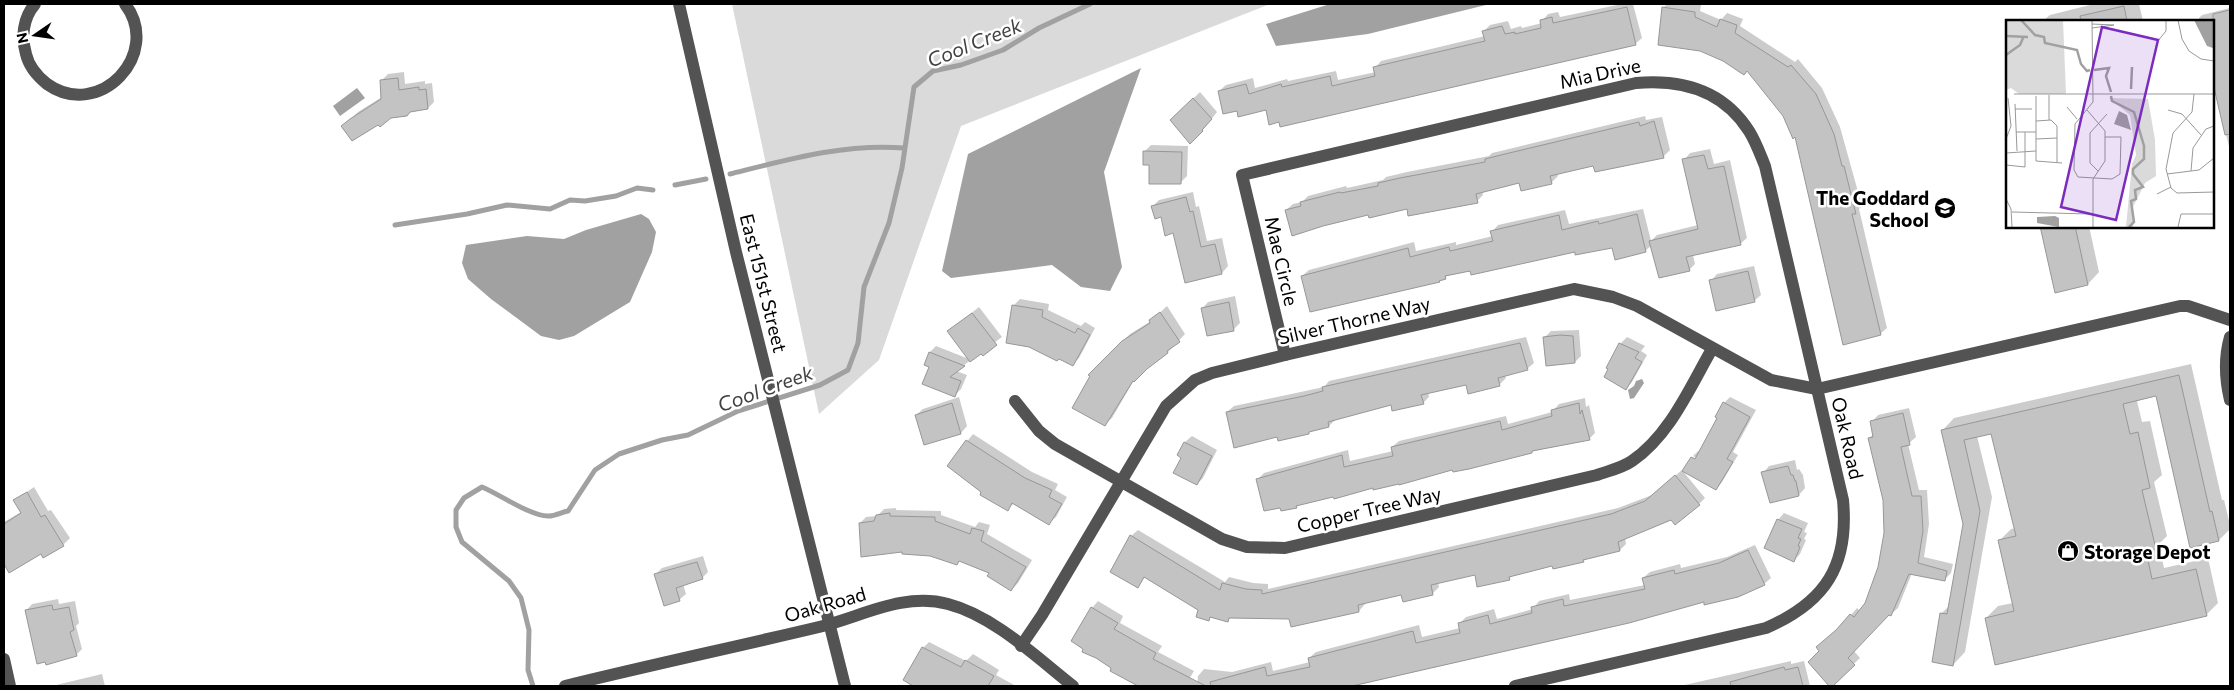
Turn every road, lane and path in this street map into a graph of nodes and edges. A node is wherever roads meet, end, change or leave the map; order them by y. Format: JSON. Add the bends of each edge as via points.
{"nodes":[{"id":1,"x":125,"y":4,"type":"edge"},
{"id":2,"x":678,"y":4,"type":"edge"},
{"id":3,"x":29,"y":5,"type":"edge"},
{"id":4,"x":1242,"y":175,"type":"joint"},
{"id":5,"x":2230,"y":320,"type":"edge"},
{"id":6,"x":2230,"y":337,"type":"edge"},
{"id":7,"x":1712,"y":349,"type":"junction"},
{"id":8,"x":1285,"y":355,"type":"junction"},
{"id":9,"x":1817,"y":389,"type":"junction"},
{"id":10,"x":2230,"y":400,"type":"edge"},
{"id":11,"x":1015,"y":401,"type":"dead end"},
{"id":12,"x":1120,"y":482,"type":"junction"},
{"id":13,"x":830,"y":624,"type":"junction"},
{"id":14,"x":1021,"y":646,"type":"junction"},
{"id":15,"x":4,"y":659,"type":"edge"},
{"id":16,"x":10,"y":686,"type":"edge"},
{"id":17,"x":567,"y":686,"type":"edge"},
{"id":18,"x":845,"y":686,"type":"edge"},
{"id":19,"x":1073,"y":686,"type":"edge"},
{"id":20,"x":1515,"y":686,"type":"edge"}],
"edges":[{"from":1,"to":3,"type":"street","via":[[134,23],[136,42],[132,60],[122,76],[107,88],[90,94],[72,94],[54,88],[39,78],[28,63],[23,45]]},
{"from":2,"to":13,"type":"street","name":"East 151st Street","via":[[736,252]]},
{"from":4,"to":8,"type":"street","name":"Mae Circle"},
{"from":4,"to":9,"type":"street","name":"Mia Drive","via":[[1636,83],[1661,81],[1685,84],[1711,95],[1736,115],[1750,133],[1765,166]]},
{"from":5,"to":9,"type":"street","name":"Oak Road","via":[[2180,306]]},
{"from":6,"to":10,"type":"street","via":[[2226,356]]},
{"from":7,"to":8,"type":"street","name":"Silver Thorne Way","via":[[1637,306],[1613,297],[1574,290]]},
{"from":7,"to":9,"type":"street","name":"Silver Thorne Way","via":[[1771,380]]},
{"from":7,"to":12,"type":"street","name":"Copper Tree Way","via":[[1670,422],[1652,445],[1631,462],[1597,475],[1285,548],[1247,547],[1222,539]]},
{"from":8,"to":12,"type":"street","name":"Silver Thorne Way","via":[[1195,380],[1166,406]]},
{"from":9,"to":20,"type":"street","name":"Oak Road","via":[[1843,500],[1845,525],[1836,566],[1814,599],[1766,628]]},
{"from":11,"to":12,"type":"street","name":"Copper Tree Way","via":[[1055,444]]},
{"from":12,"to":14,"type":"street","name":"Silver Thorne Way"},
{"from":13,"to":14,"type":"street","name":"Oak Road","via":[[884,606],[907,602],[945,603],[966,609],[986,620]]},
{"from":13,"to":17,"type":"street","name":"Oak Road"},
{"from":13,"to":18,"type":"street","name":"East 151st Street"},
{"from":14,"to":19,"type":"street","name":"Oak Road"},
{"from":15,"to":16,"type":"street"}]}
